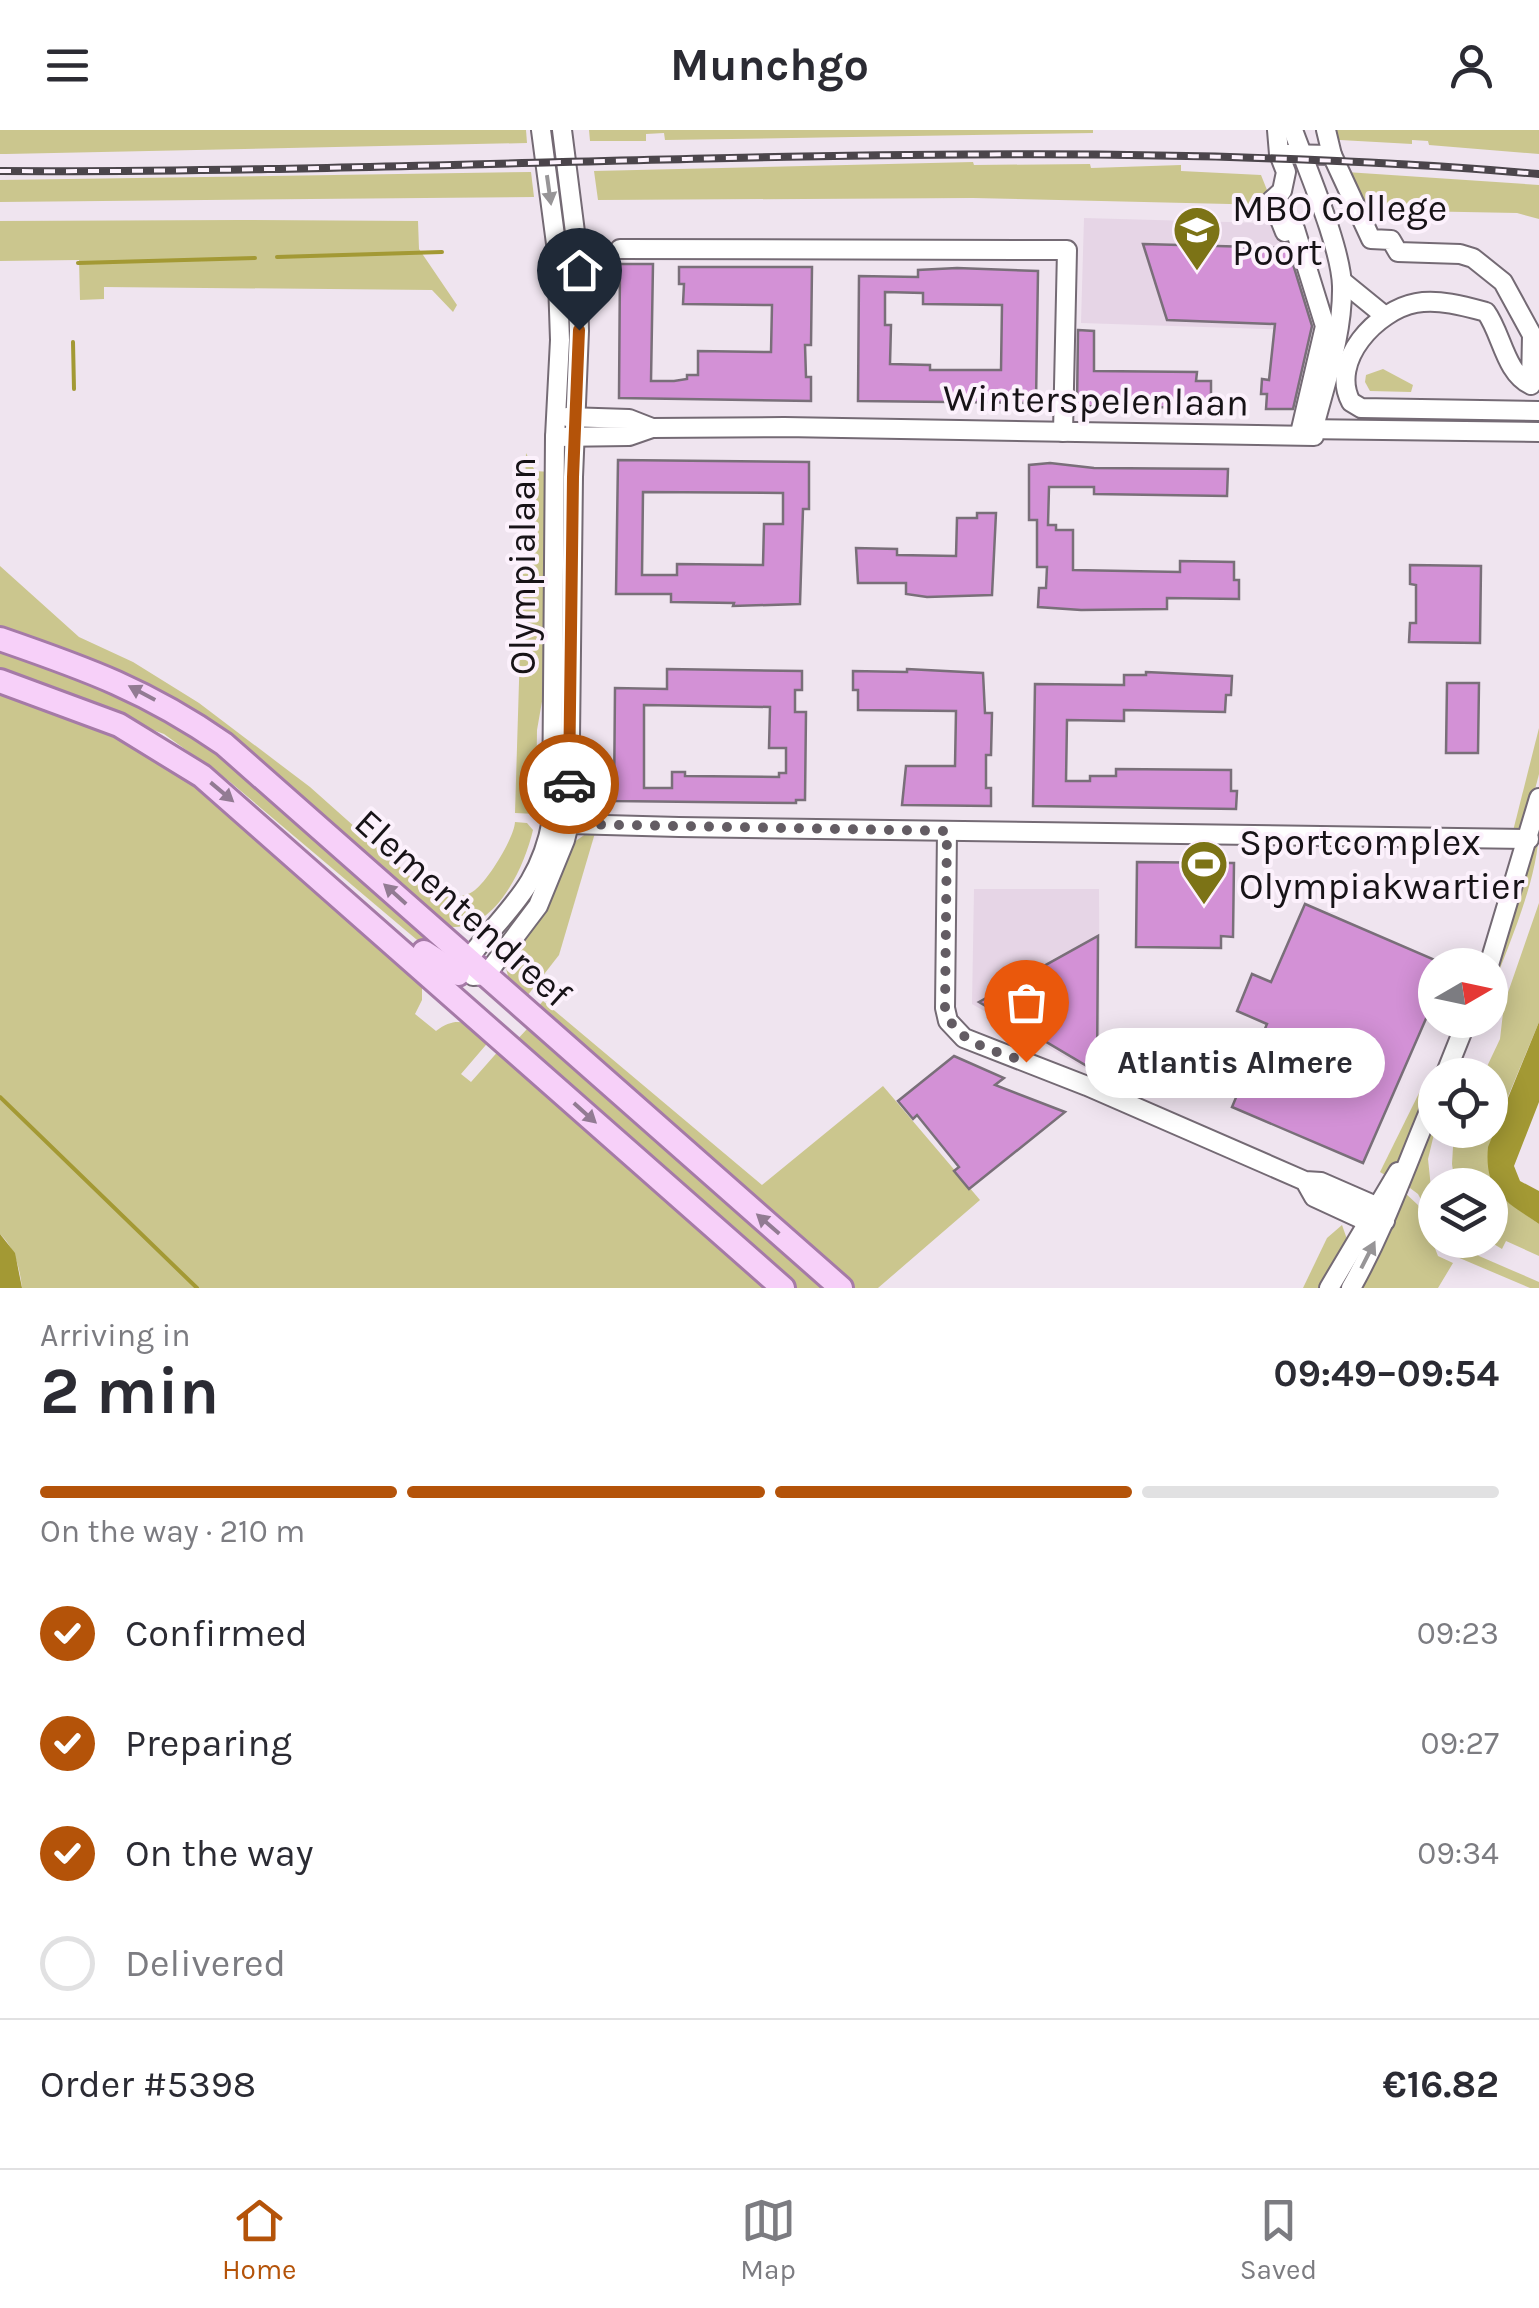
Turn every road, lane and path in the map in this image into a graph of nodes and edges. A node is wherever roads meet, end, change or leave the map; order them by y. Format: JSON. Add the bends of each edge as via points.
{"nodes":[{"id":1,"x":541,"y":130,"type":"edge"},
{"id":2,"x":562,"y":130,"type":"edge"},
{"id":3,"x":1277,"y":130,"type":"edge"},
{"id":4,"x":1293,"y":130,"type":"edge"},
{"id":5,"x":1326,"y":130,"type":"edge"},
{"id":6,"x":1279,"y":154,"type":"junction"},
{"id":7,"x":1302,"y":154,"type":"junction"},
{"id":8,"x":1332,"y":154,"type":"junction"},
{"id":9,"x":1284,"y":182,"type":"junction"},
{"id":10,"x":1314,"y":191,"type":"junction"},
{"id":11,"x":620,"y":249,"type":"dead end"},
{"id":12,"x":1342,"y":281,"type":"junction"},
{"id":13,"x":1385,"y":316,"type":"junction"},
{"id":14,"x":1539,"y":412,"type":"edge"},
{"id":15,"x":566,"y":417,"type":"junction"},
{"id":16,"x":652,"y":428,"type":"junction"},
{"id":17,"x":1063,"y":432,"type":"junction"},
{"id":18,"x":1312,"y":432,"type":"junction"},
{"id":19,"x":1539,"y":435,"type":"edge"},
{"id":20,"x":555,"y":436,"type":"junction"},
{"id":21,"x":575,"y":436,"type":"junction"},
{"id":22,"x":0,"y":639,"type":"edge"},
{"id":23,"x":0,"y":681,"type":"edge"},
{"id":24,"x":1539,"y":798,"type":"edge"},
{"id":25,"x":560,"y":822,"type":"junction"},
{"id":26,"x":947,"y":831,"type":"junction"},
{"id":27,"x":1529,"y":839,"type":"junction"},
{"id":28,"x":1494,"y":948,"type":"edge"},
{"id":29,"x":466,"y":976,"type":"junction"},
{"id":30,"x":1418,"y":1137,"type":"edge"},
{"id":31,"x":1376,"y":1216,"type":"junction"},
{"id":32,"x":783,"y":1288,"type":"edge"},
{"id":33,"x":841,"y":1288,"type":"edge"},
{"id":34,"x":1329,"y":1288,"type":"edge"},
{"id":35,"x":1351,"y":1288,"type":"edge"}],
"edges":[{"from":1,"to":15,"type":"street","name":"Olympialaan","one_way":true,"via":[[558,251]]},
{"from":2,"to":15,"type":"street","name":"Olympialaan","via":[[577,248]]},
{"from":3,"to":6,"type":"street"},
{"from":4,"to":7,"type":"street"},
{"from":5,"to":8,"type":"street"},
{"from":6,"to":7,"type":"street"},
{"from":6,"to":9,"type":"street"},
{"from":7,"to":8,"type":"street"},
{"from":7,"to":10,"type":"street"},
{"from":8,"to":13,"type":"street","via":[[1371,239],[1391,240],[1398,252],[1473,258],[1503,282],[1532,335],[1532,385],[1514,370],[1486,312],[1428,302]]},
{"from":9,"to":10,"type":"street"},
{"from":9,"to":18,"type":"street","via":[[1272,200],[1285,232],[1295,230],[1325,326],[1301,429]]},
{"from":10,"to":12,"type":"street"},
{"from":11,"to":17,"type":"street","via":[[1067,250]]},
{"from":12,"to":13,"type":"street"},
{"from":12,"to":18,"type":"street","via":[[1340,324]]},
{"from":13,"to":14,"type":"street","via":[[1350,363],[1347,392],[1356,406]]},
{"from":15,"to":16,"type":"street","name":"Winterspelenlaan","via":[[629,419]]},
{"from":15,"to":20,"type":"street","name":"Olympialaan"},
{"from":15,"to":21,"type":"street","name":"Olympialaan"},
{"from":16,"to":17,"type":"street","name":"Winterspelenlaan"},
{"from":16,"to":21,"type":"street","name":"Winterspelenlaan","via":[[629,436]]},
{"from":17,"to":18,"type":"street","name":"Winterspelenlaan"},
{"from":18,"to":19,"type":"street","name":"Winterspelenlaan"},
{"from":20,"to":21,"type":"street","name":"Winterspelenlaan"},
{"from":20,"to":25,"type":"street","name":"Olympialaan"},
{"from":21,"to":25,"type":"street","name":"Olympialaan"},
{"from":29,"to":22,"type":"main road","name":"Elementendreef","one_way":true,"via":[[224,744],[114,679]]},
{"from":23,"to":29,"type":"main road","name":"Elementendreef","one_way":true,"via":[[98,716],[165,751],[304,864]]},
{"from":24,"to":27,"type":"street"},
{"from":25,"to":26,"type":"street"},
{"from":25,"to":29,"type":"street","name":"Olympialaan","via":[[532,881]]},
{"from":26,"to":27,"type":"street"},
{"from":26,"to":31,"type":"street","via":[[945,1008],[954,1031],[1321,1182]]},
{"from":27,"to":28,"type":"street"},
{"from":29,"to":32,"type":"main road","name":"Elementendreef","one_way":true,"via":[[503,1040]]},
{"from":33,"to":29,"type":"main road","name":"Elementendreef","one_way":true,"via":[[528,1012]]},
{"from":30,"to":31,"type":"street"},
{"from":31,"to":34,"type":"street"},
{"from":35,"to":31,"type":"street","one_way":true}]}
